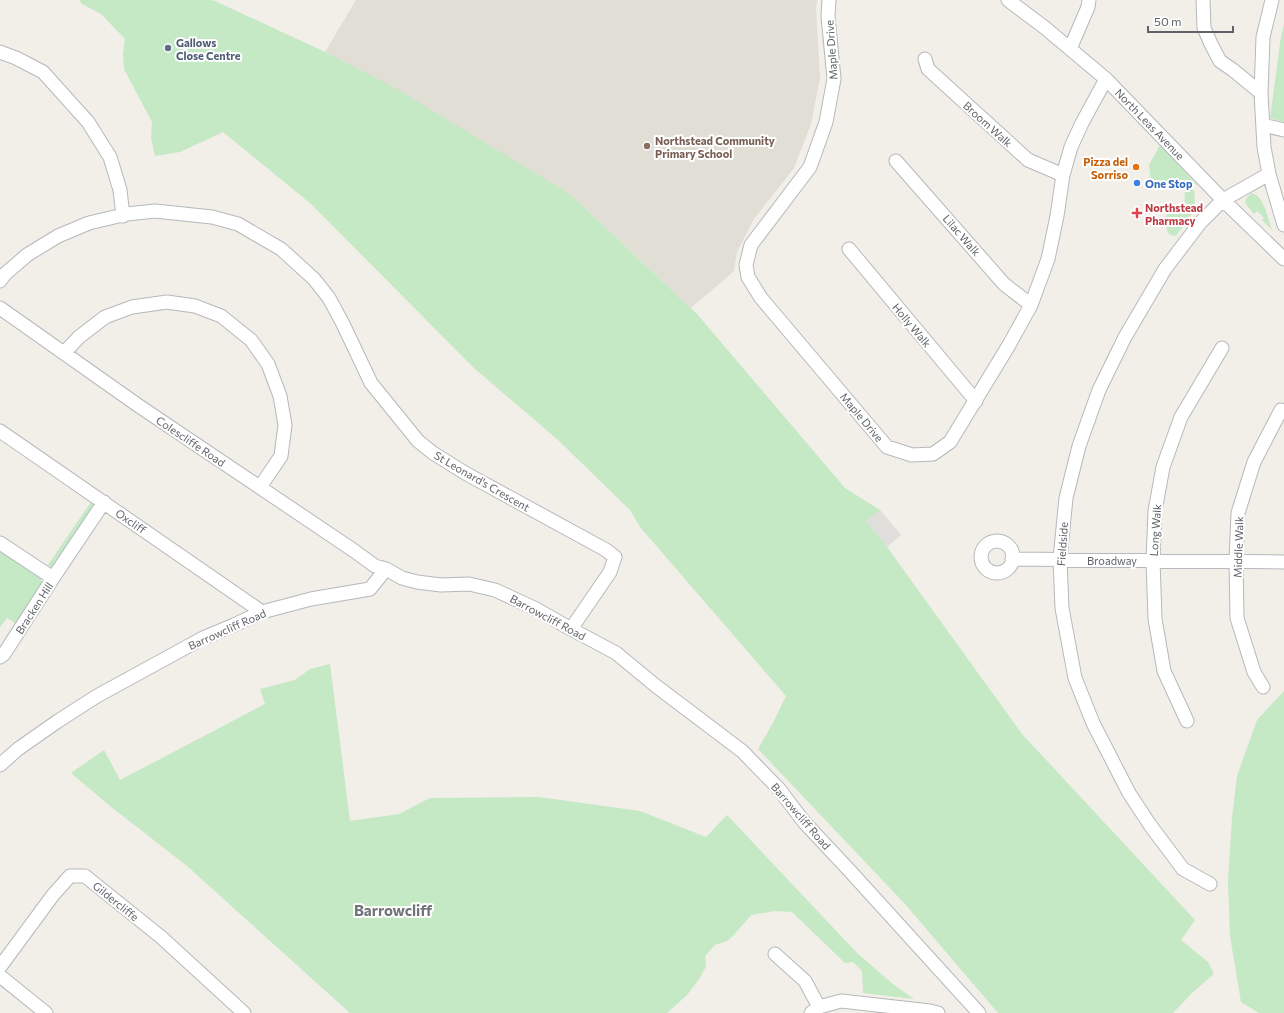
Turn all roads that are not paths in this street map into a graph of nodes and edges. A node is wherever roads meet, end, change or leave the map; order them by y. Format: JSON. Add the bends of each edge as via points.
{"nodes":[{"id":1,"x":829,"y":0,"type":"edge"},
{"id":2,"x":1008,"y":0,"type":"edge"},
{"id":3,"x":1089,"y":0,"type":"edge"},
{"id":4,"x":1203,"y":0,"type":"edge"},
{"id":5,"x":1272,"y":0,"type":"edge"},
{"id":6,"x":1070,"y":49,"type":"junction"},
{"id":7,"x":0,"y":52,"type":"edge"},
{"id":8,"x":925,"y":60,"type":"dead end"},
{"id":9,"x":1106,"y":79,"type":"junction"},
{"id":10,"x":1261,"y":93,"type":"junction"},
{"id":11,"x":1263,"y":125,"type":"junction"},
{"id":12,"x":1284,"y":130,"type":"edge"},
{"id":13,"x":896,"y":161,"type":"dead end"},
{"id":14,"x":1269,"y":174,"type":"junction"},
{"id":15,"x":1063,"y":175,"type":"junction"},
{"id":16,"x":1223,"y":200,"type":"junction"},
{"id":17,"x":123,"y":216,"type":"junction"},
{"id":18,"x":1284,"y":225,"type":"edge"},
{"id":19,"x":849,"y":249,"type":"dead end"},
{"id":20,"x":1284,"y":259,"type":"edge"},
{"id":21,"x":0,"y":281,"type":"edge"},
{"id":22,"x":1031,"y":306,"type":"junction"},
{"id":23,"x":0,"y":308,"type":"edge"},
{"id":24,"x":1222,"y":348,"type":"dead end"},
{"id":25,"x":64,"y":353,"type":"junction"},
{"id":26,"x":976,"y":401,"type":"junction"},
{"id":27,"x":1281,"y":410,"type":"dead end"},
{"id":28,"x":0,"y":431,"type":"edge"},
{"id":29,"x":260,"y":487,"type":"junction"},
{"id":30,"x":104,"y":502,"type":"junction"},
{"id":31,"x":0,"y":543,"type":"edge"},
{"id":32,"x":1012,"y":559,"type":"dead end"},
{"id":33,"x":1060,"y":560,"type":"junction"},
{"id":34,"x":1152,"y":560,"type":"junction"},
{"id":35,"x":1236,"y":562,"type":"junction"},
{"id":36,"x":1284,"y":562,"type":"edge"},
{"id":37,"x":386,"y":569,"type":"junction"},
{"id":38,"x":53,"y":578,"type":"junction"},
{"id":39,"x":262,"y":612,"type":"junction"},
{"id":40,"x":571,"y":629,"type":"junction"},
{"id":41,"x":0,"y":657,"type":"edge"},
{"id":42,"x":1263,"y":687,"type":"dead end"},
{"id":43,"x":1187,"y":722,"type":"dead end"},
{"id":44,"x":0,"y":765,"type":"edge"},
{"id":45,"x":1210,"y":884,"type":"dead end"},
{"id":46,"x":775,"y":954,"type":"dead end"},
{"id":47,"x":0,"y":967,"type":"edge"},
{"id":48,"x":0,"y":976,"type":"edge"},
{"id":49,"x":815,"y":1010,"type":"edge"},
{"id":50,"x":46,"y":1013,"type":"edge"},
{"id":51,"x":244,"y":1013,"type":"edge"},
{"id":52,"x":938,"y":1013,"type":"edge"},
{"id":53,"x":979,"y":1013,"type":"edge"}],
"edges":[{"from":1,"to":26,"type":"street","name":"Maple Drive","via":[[828,16],[834,79],[826,122],[810,167],[751,245],[746,265],[748,277],[761,298],[887,447],[912,455],[933,454],[950,442]]},
{"from":2,"to":6,"type":"street","name":"North Leas Avenue"},
{"from":3,"to":6,"type":"street"},
{"from":4,"to":10,"type":"street","via":[[1204,28],[1220,61]]},
{"from":5,"to":10,"type":"street","via":[[1263,37]]},
{"from":6,"to":9,"type":"street","name":"North Leas Avenue"},
{"from":7,"to":17,"type":"street","via":[[43,72],[88,122],[110,156],[120,190]]},
{"from":8,"to":15,"type":"street","name":"Broom Walk","via":[[928,69],[1028,160]]},
{"from":9,"to":15,"type":"street","name":"Maple Drive","via":[[1074,141]]},
{"from":9,"to":16,"type":"street","name":"North Leas Avenue"},
{"from":10,"to":11,"type":"street"},
{"from":11,"to":12,"type":"street"},
{"from":11,"to":14,"type":"street"},
{"from":13,"to":22,"type":"street","name":"Lilac Walk","via":[[1004,284]]},
{"from":14,"to":16,"type":"street","name":"Fieldside"},
{"from":14,"to":18,"type":"street"},
{"from":15,"to":22,"type":"street","name":"Maple Drive","via":[[1048,259]]},
{"from":16,"to":20,"type":"street","name":"North Leas Avenue"},
{"from":16,"to":33,"type":"street","name":"Fieldside","via":[[1200,223],[1165,269],[1125,337],[1099,390],[1079,446],[1066,498]]},
{"from":17,"to":21,"type":"street","name":"St Leonard's Crescent","via":[[89,223],[58,236],[27,255]]},
{"from":17,"to":40,"type":"street","name":"St Leonard's Crescent","via":[[155,211],[212,217],[238,224],[281,249],[314,279],[344,324],[371,383],[418,440],[433,453],[465,473],[615,557],[610,572]]},
{"from":19,"to":26,"type":"street","name":"Holly Walk"},
{"from":22,"to":26,"type":"street","name":"Maple Drive"},
{"from":23,"to":25,"type":"street","name":"Colescliffe Road"},
{"from":24,"to":34,"type":"street","name":"Long Walk","via":[[1181,417],[1163,467],[1155,511]]},
{"from":25,"to":29,"type":"street","name":"Colescliffe Road"},
{"from":25,"to":29,"type":"street","via":[[104,317],[132,307],[167,302],[195,306],[220,316],[251,340],[268,364],[280,396],[285,425],[281,456]]},
{"from":27,"to":35,"type":"street","name":"Middle Walk","via":[[1254,462],[1238,513]]},
{"from":28,"to":30,"type":"street","name":"Oxcliff"},
{"from":29,"to":37,"type":"street","name":"Colescliffe Road","via":[[375,566]]},
{"from":30,"to":38,"type":"street","name":"Bracken Hill"},
{"from":30,"to":39,"type":"street","name":"Oxcliff"},
{"from":31,"to":38,"type":"street","name":"Bracken Hill"},
{"from":32,"to":33,"type":"street","name":"Broadway"},
{"from":33,"to":34,"type":"street","name":"Broadway"},
{"from":33,"to":45,"type":"street","name":"Fieldside","via":[[1062,608],[1075,678],[1093,723],[1129,793],[1150,825],[1183,869]]},
{"from":34,"to":35,"type":"street","name":"Broadway"},
{"from":34,"to":43,"type":"street","name":"Long Walk","via":[[1155,619],[1164,671]]},
{"from":35,"to":36,"type":"street","name":"Broadway"},
{"from":35,"to":42,"type":"street","name":"Middle Walk","via":[[1237,618],[1254,672]]},
{"from":37,"to":39,"type":"street","name":"Barrowcliff Road","via":[[370,589],[311,599]]},
{"from":37,"to":40,"type":"street","name":"Barrowcliff Road","via":[[402,578],[417,582],[441,585],[469,584],[495,590]]},
{"from":38,"to":41,"type":"street","name":"Bracken Hill"},
{"from":39,"to":44,"type":"street","name":"Barrowcliff Road","via":[[203,638],[97,696],[24,745]]},
{"from":40,"to":53,"type":"street","name":"Barrowcliff Road","via":[[616,653],[742,751]]},
{"from":46,"to":49,"type":"street","via":[[805,981]]},
{"from":47,"to":51,"type":"street","name":"Gildercliffe","via":[[39,913],[70,876],[84,876],[161,937]]},
{"from":48,"to":50,"type":"street"},
{"from":49,"to":52,"type":"street","via":[[841,1001]]}]}
